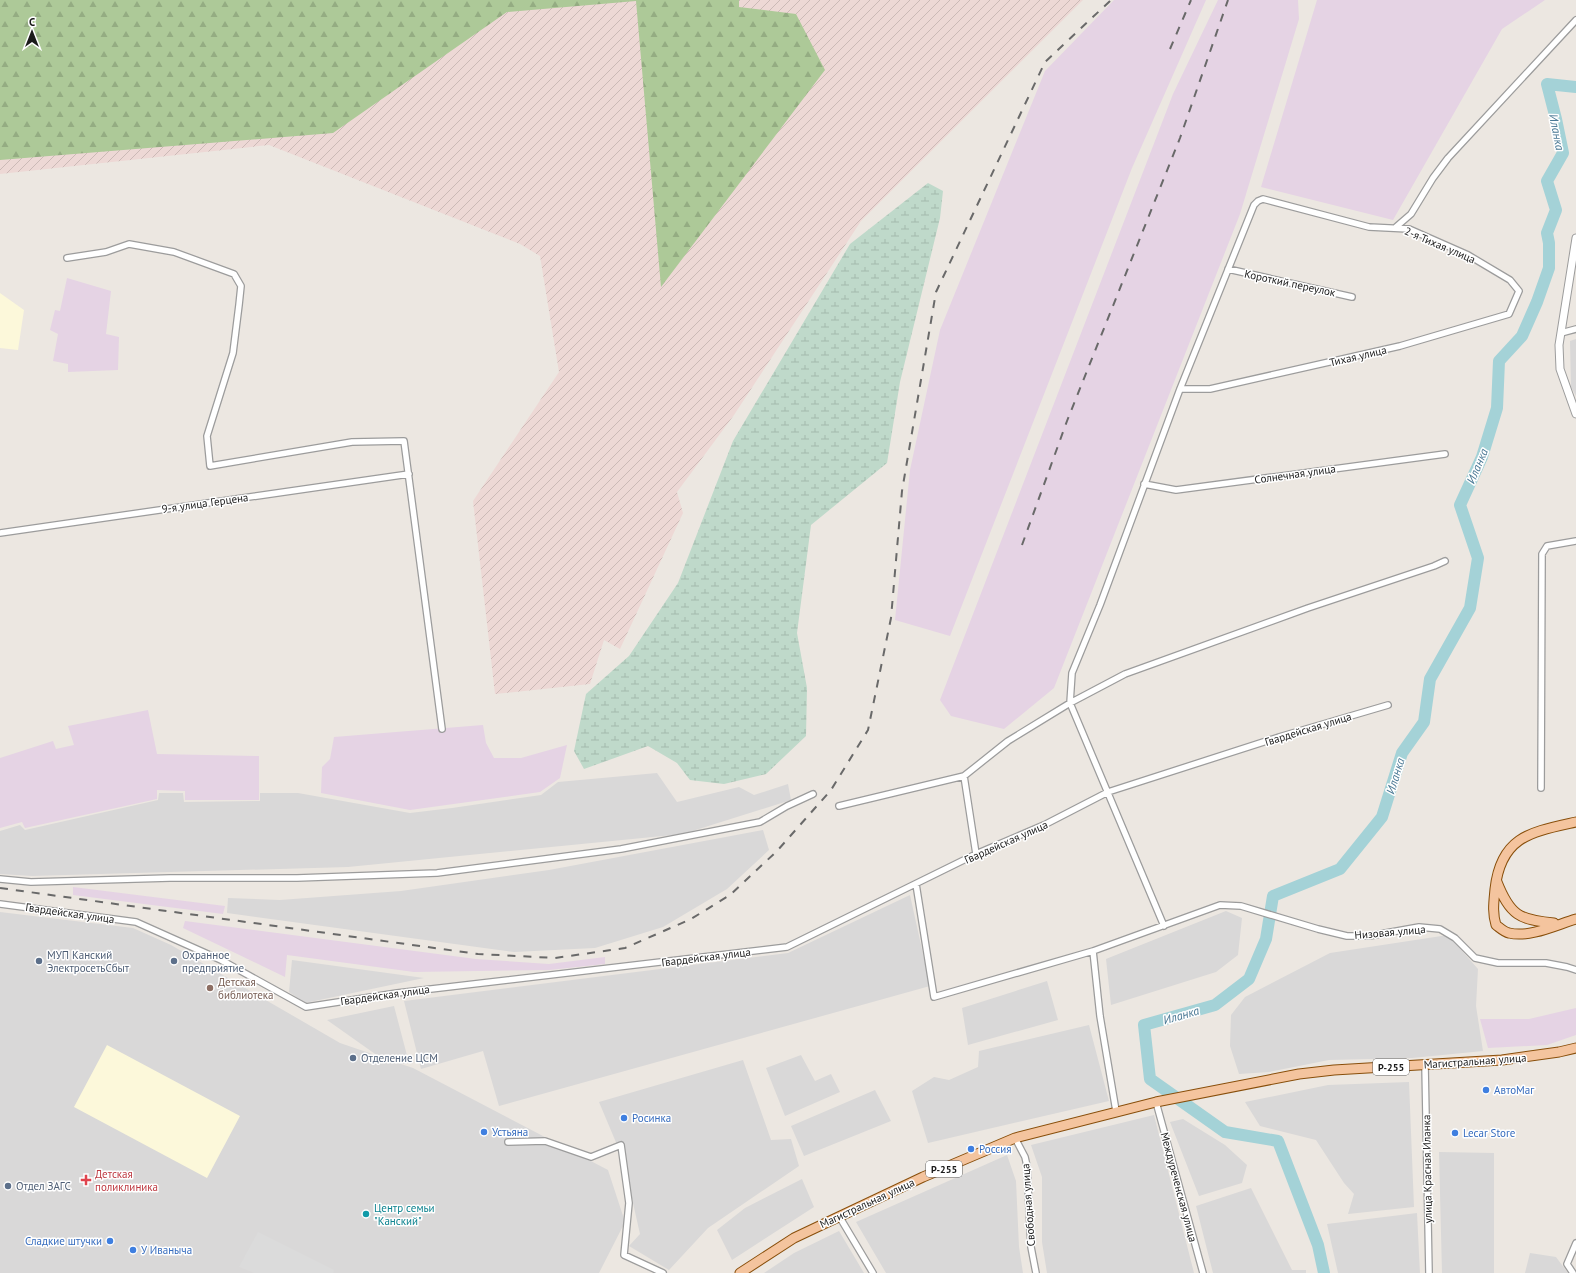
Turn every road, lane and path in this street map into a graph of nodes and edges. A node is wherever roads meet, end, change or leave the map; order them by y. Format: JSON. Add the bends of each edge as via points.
{"nodes":[{"id":1,"x":1576,"y":20,"type":"edge"},
{"id":2,"x":1396,"y":227,"type":"junction"},
{"id":3,"x":1576,"y":238,"type":"edge"},
{"id":4,"x":67,"y":258,"type":"dead end"},
{"id":5,"x":1228,"y":269,"type":"junction"},
{"id":6,"x":1519,"y":291,"type":"joint"},
{"id":7,"x":1352,"y":297,"type":"dead end"},
{"id":8,"x":1576,"y":329,"type":"edge"},
{"id":9,"x":1561,"y":333,"type":"junction"},
{"id":10,"x":1180,"y":390,"type":"junction"},
{"id":11,"x":1576,"y":414,"type":"edge"},
{"id":12,"x":1445,"y":454,"type":"dead end"},
{"id":13,"x":409,"y":474,"type":"junction"},
{"id":14,"x":1144,"y":484,"type":"junction"},
{"id":15,"x":0,"y":533,"type":"edge"},
{"id":16,"x":1576,"y":541,"type":"edge"},
{"id":17,"x":1445,"y":561,"type":"dead end"},
{"id":18,"x":1070,"y":703,"type":"junction"},
{"id":19,"x":1388,"y":705,"type":"dead end"},
{"id":20,"x":442,"y":729,"type":"dead end"},
{"id":21,"x":964,"y":776,"type":"junction"},
{"id":22,"x":1540,"y":788,"type":"dead end"},
{"id":23,"x":1108,"y":792,"type":"junction"},
{"id":24,"x":813,"y":794,"type":"dead end"},
{"id":25,"x":839,"y":806,"type":"dead end"},
{"id":26,"x":1576,"y":822,"type":"edge"},
{"id":27,"x":976,"y":854,"type":"junction"},
{"id":28,"x":0,"y":879,"type":"edge"},
{"id":29,"x":1496,"y":881,"type":"junction"},
{"id":30,"x":916,"y":884,"type":"junction"},
{"id":31,"x":0,"y":904,"type":"edge"},
{"id":32,"x":1576,"y":919,"type":"edge"},
{"id":33,"x":1560,"y":924,"type":"junction"},
{"id":34,"x":1164,"y":926,"type":"junction"},
{"id":35,"x":1093,"y":951,"type":"junction"},
{"id":36,"x":1576,"y":970,"type":"edge"},
{"id":37,"x":1576,"y":1048,"type":"edge"},
{"id":38,"x":1425,"y":1065,"type":"junction"},
{"id":39,"x":1159,"y":1101,"type":"junction"},
{"id":40,"x":1116,"y":1111,"type":"junction"},
{"id":41,"x":1015,"y":1138,"type":"junction"},
{"id":42,"x":508,"y":1142,"type":"dead end"},
{"id":43,"x":839,"y":1216,"type":"junction"},
{"id":44,"x":1576,"y":1243,"type":"edge"},
{"id":45,"x":663,"y":1273,"type":"edge"},
{"id":46,"x":740,"y":1273,"type":"edge"},
{"id":47,"x":873,"y":1273,"type":"edge"},
{"id":48,"x":1036,"y":1273,"type":"edge"},
{"id":49,"x":1203,"y":1273,"type":"edge"},
{"id":50,"x":1430,"y":1273,"type":"edge"},
{"id":51,"x":1574,"y":1273,"type":"edge"}],
"edges":[{"from":1,"to":2,"type":"street","via":[[1448,158],[1432,178],[1411,214]]},
{"from":2,"to":5,"type":"street","name":"2-я Тихая улица","via":[[1369,227],[1263,199],[1254,205]]},
{"from":2,"to":6,"type":"street","name":"2-я Тихая улица","via":[[1409,229],[1468,255],[1510,280]]},
{"from":3,"to":9,"type":"street"},
{"from":4,"to":13,"type":"street","via":[[106,252],[129,244],[174,252],[234,274],[241,286],[233,353],[207,436],[210,466],[352,442],[404,441]]},
{"from":5,"to":7,"type":"street","name":"Короткий переулок"},
{"from":5,"to":10,"type":"street"},
{"from":6,"to":10,"type":"street","name":"Тихая улица","via":[[1509,314],[1400,346],[1210,389]]},
{"from":8,"to":9,"type":"street"},
{"from":9,"to":11,"type":"street","via":[[1560,369]]},
{"from":10,"to":14,"type":"street"},
{"from":12,"to":14,"type":"street","name":"Солнечная улица","via":[[1176,490]]},
{"from":13,"to":15,"type":"street","name":"9-я улица Герцена"},
{"from":13,"to":20,"type":"street"},
{"from":14,"to":18,"type":"street","via":[[1072,673]]},
{"from":16,"to":22,"type":"street","via":[[1547,546],[1542,554]]},
{"from":17,"to":18,"type":"street","via":[[1125,674]]},
{"from":18,"to":21,"type":"street","via":[[1008,741]]},
{"from":18,"to":23,"type":"street"},
{"from":19,"to":23,"type":"street","name":"Гвардейская улица"},
{"from":21,"to":25,"type":"street"},
{"from":21,"to":27,"type":"street"},
{"from":23,"to":27,"type":"street","name":"Гвардейская улица","via":[[1044,825]]},
{"from":23,"to":34,"type":"street"},
{"from":24,"to":28,"type":"street","via":[[760,822],[621,849],[437,873],[31,882]]},
{"from":26,"to":29,"type":"main road","via":[[1529,834],[1512,845],[1498,868]]},
{"from":27,"to":30,"type":"street","name":"Гвардейская улица"},
{"from":29,"to":33,"type":"main road","via":[[1510,908],[1521,917],[1531,921]]},
{"from":29,"to":33,"type":"main road","via":[[1493,913],[1496,925],[1508,933],[1522,933]]},
{"from":30,"to":31,"type":"street","name":"Гвардейская улица","via":[[787,947],[405,992],[306,1007],[222,960],[136,922]]},
{"from":30,"to":35,"type":"street","name":"Низовая улица","via":[[934,997]]},
{"from":32,"to":33,"type":"main road"},
{"from":34,"to":35,"type":"street","name":"Низовая улица"},
{"from":34,"to":36,"type":"street","name":"Низовая улица","via":[[1220,905],[1241,906],[1347,936],[1369,936],[1420,927],[1440,929],[1455,938],[1475,958],[1498,963],[1546,963]]},
{"from":35,"to":40,"type":"street","via":[[1100,1016]]},
{"from":37,"to":38,"type":"main road","name":"Магистральная улица","number":"Р-255","via":[[1502,1060]]},
{"from":38,"to":39,"type":"main road","name":"Магистральная улица","number":"Р-255","via":[[1316,1071]]},
{"from":38,"to":50,"type":"street","name":"улица Красная Иланка"},
{"from":39,"to":40,"type":"main road","name":"Магистральная улица","number":"Р-255"},
{"from":39,"to":49,"type":"street","name":"Междуреченская улица"},
{"from":40,"to":41,"type":"main road","name":"Магистральная улица","number":"Р-255"},
{"from":41,"to":43,"type":"main road","name":"Магистральная улица","number":"Р-255"},
{"from":41,"to":48,"type":"street","name":"Свободная улица","via":[[1027,1166],[1031,1247]]},
{"from":42,"to":45,"type":"street","via":[[545,1141],[591,1157],[621,1145],[629,1203],[624,1255]]},
{"from":43,"to":46,"type":"main road","name":"Магистральная улица","number":"Р-255","via":[[794,1238]]},
{"from":43,"to":47,"type":"street"},
{"from":44,"to":51,"type":"street","via":[[1567,1264]]}]}
